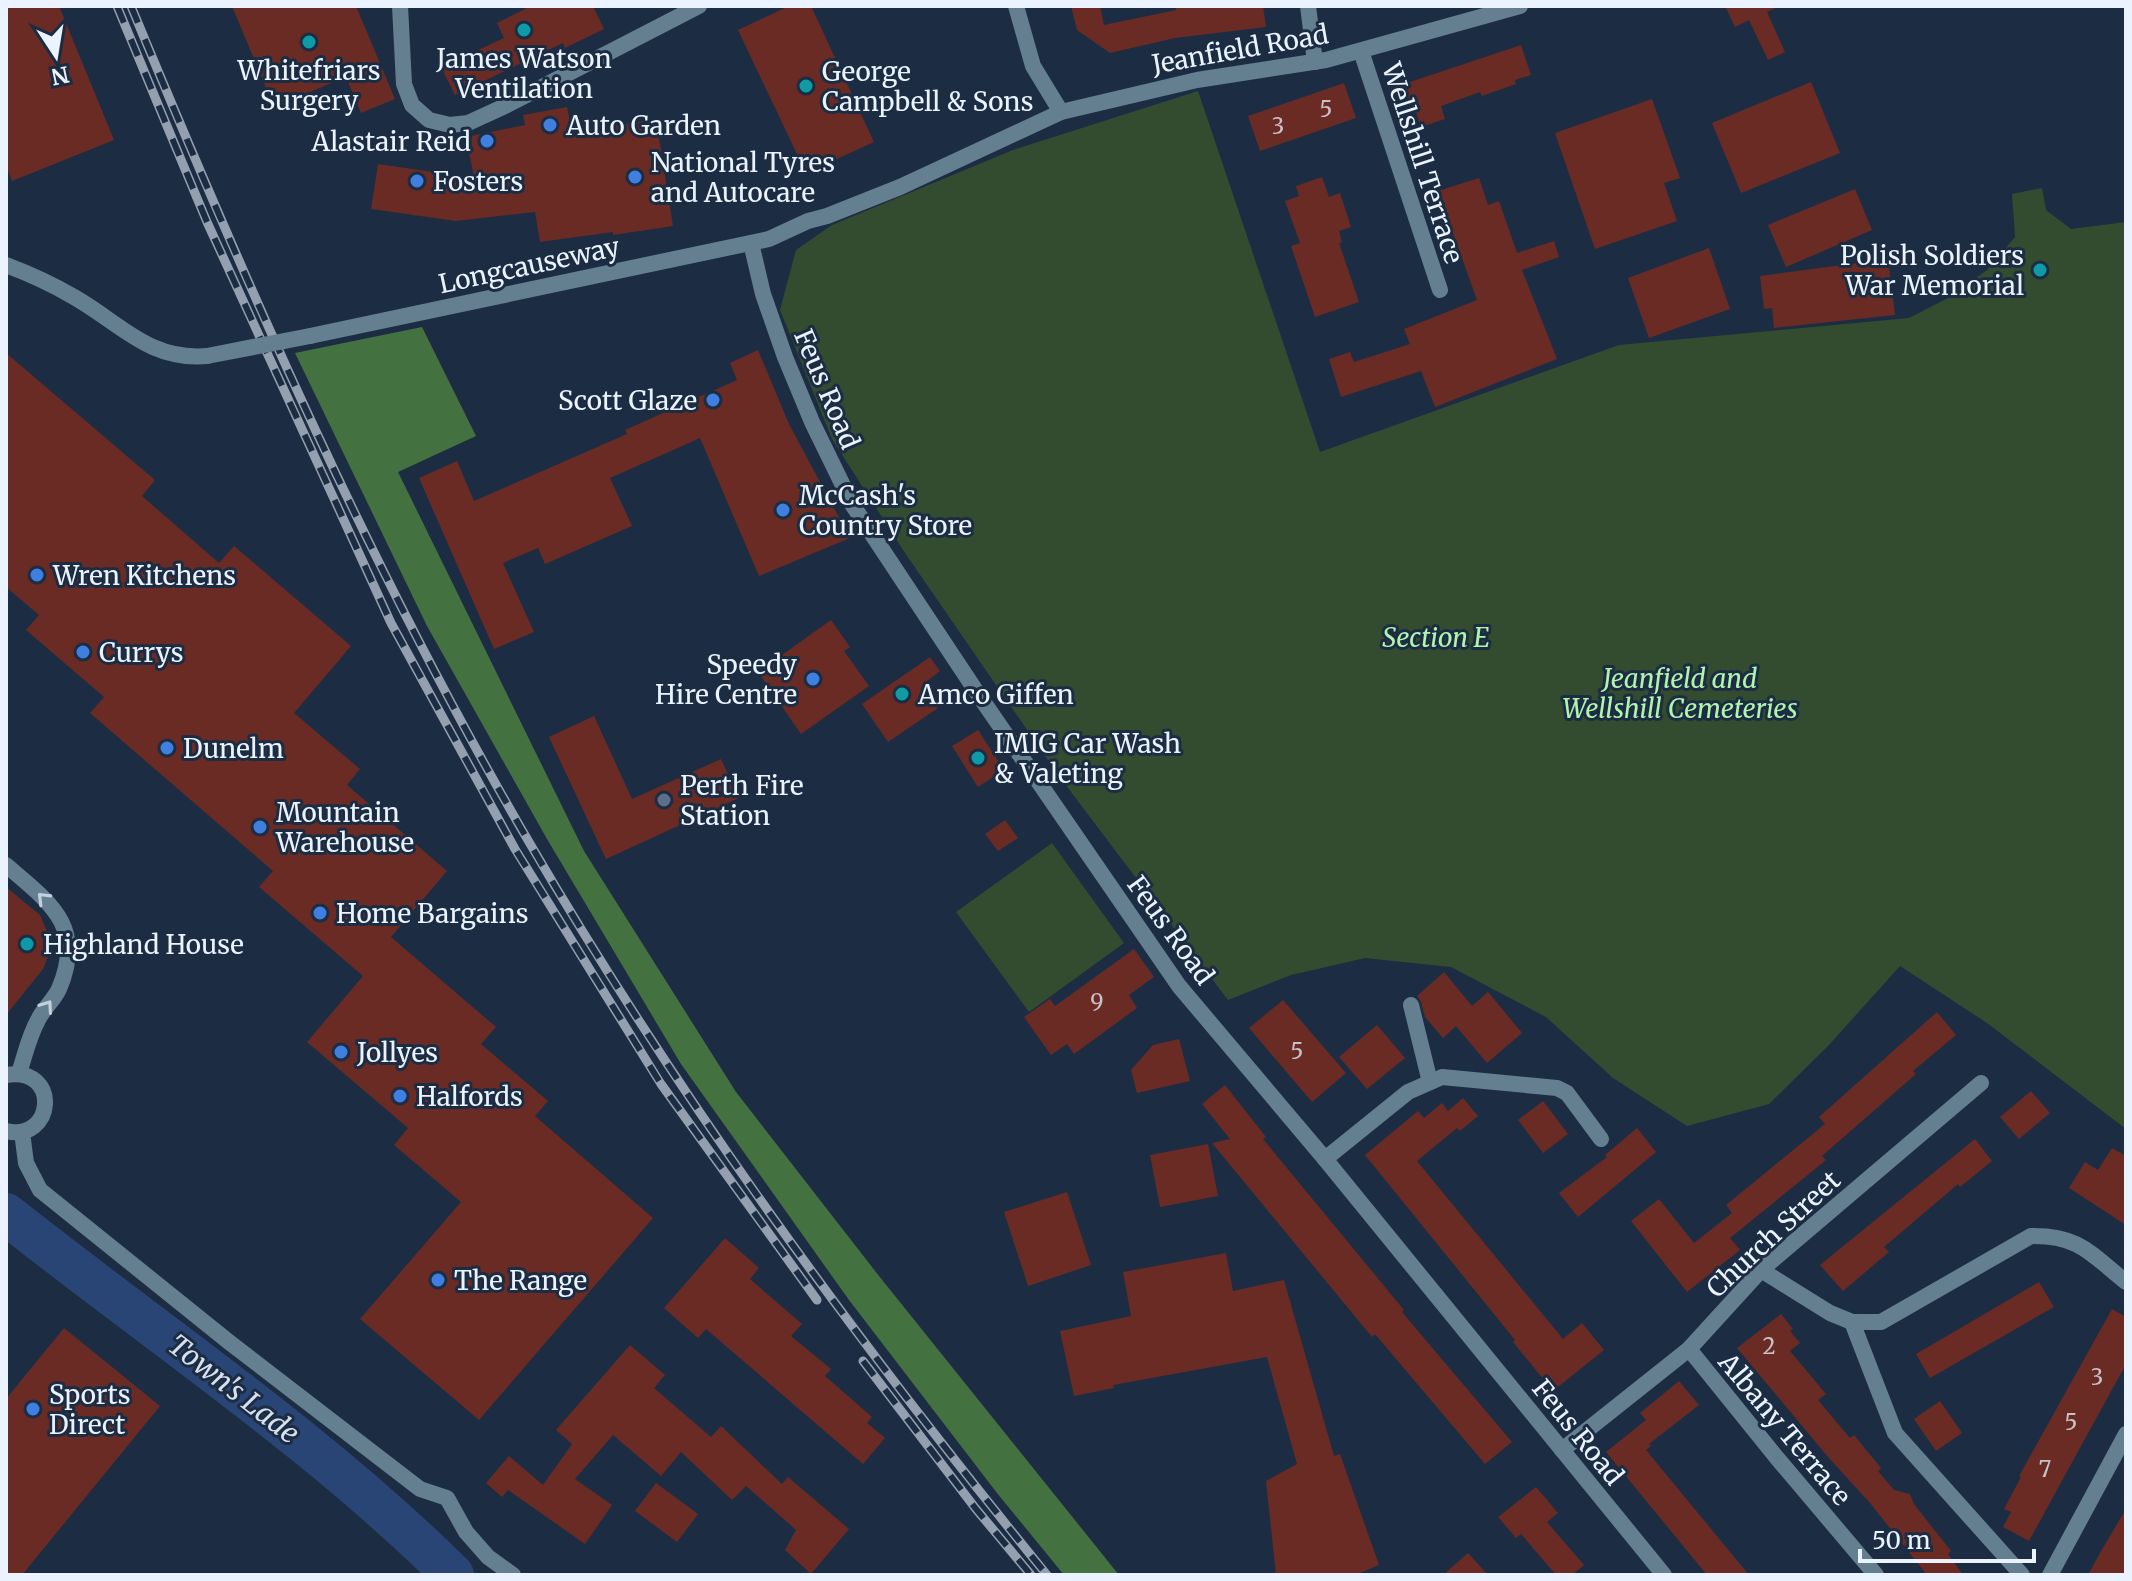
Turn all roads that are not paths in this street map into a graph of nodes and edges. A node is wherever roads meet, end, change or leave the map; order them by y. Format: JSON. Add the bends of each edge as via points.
{"nodes":[{"id":1,"x":400,"y":6,"type":"edge"},
{"id":2,"x":699,"y":6,"type":"edge"},
{"id":3,"x":1016,"y":6,"type":"edge"},
{"id":4,"x":1308,"y":6,"type":"edge"},
{"id":5,"x":1520,"y":6,"type":"edge"},
{"id":6,"x":1361,"y":51,"type":"junction"},
{"id":7,"x":1315,"y":62,"type":"junction"},
{"id":8,"x":1061,"y":112,"type":"junction"},
{"id":9,"x":751,"y":243,"type":"junction"},
{"id":10,"x":6,"y":265,"type":"edge"},
{"id":11,"x":1440,"y":290,"type":"dead end"},
{"id":12,"x":6,"y":865,"type":"edge"},
{"id":13,"x":1411,"y":1005,"type":"dead end"},
{"id":14,"x":12,"y":1074,"type":"edge"},
{"id":15,"x":1430,"y":1082,"type":"junction"},
{"id":16,"x":1981,"y":1083,"type":"dead end"},
{"id":17,"x":14,"y":1132,"type":"edge"},
{"id":18,"x":1601,"y":1139,"type":"dead end"},
{"id":19,"x":1325,"y":1159,"type":"junction"},
{"id":20,"x":1761,"y":1270,"type":"junction"},
{"id":21,"x":2126,"y":1282,"type":"edge"},
{"id":22,"x":1852,"y":1322,"type":"junction"},
{"id":23,"x":1689,"y":1349,"type":"junction"},
{"id":24,"x":2126,"y":1434,"type":"edge"},
{"id":25,"x":1562,"y":1450,"type":"junction"},
{"id":26,"x":513,"y":1575,"type":"edge"},
{"id":27,"x":1664,"y":1575,"type":"edge"},
{"id":28,"x":1876,"y":1575,"type":"edge"},
{"id":29,"x":2022,"y":1575,"type":"edge"},
{"id":30,"x":2050,"y":1575,"type":"edge"}],
"edges":[{"from":1,"to":2,"type":"street","via":[[404,84],[412,105],[429,120],[450,125],[468,123]]},
{"from":3,"to":8,"type":"street","via":[[1033,66]]},
{"from":4,"to":7,"type":"street"},
{"from":5,"to":6,"type":"street","name":"Jeanfield Road"},
{"from":6,"to":7,"type":"street","name":"Jeanfield Road"},
{"from":6,"to":11,"type":"street","name":"Wellshill Terrace"},
{"from":7,"to":8,"type":"street","name":"Jeanfield Road","via":[[1197,80]]},
{"from":8,"to":9,"type":"street","name":"Longcauseway","via":[[900,187]]},
{"from":9,"to":10,"type":"street","name":"Longcauseway","bridge":true,"via":[[189,358],[154,349],[75,297]]},
{"from":9,"to":19,"type":"street","name":"Feus Road","via":[[785,357],[852,504],[1179,986]]},
{"from":14,"to":12,"type":"street","one_way":true,"via":[[38,1019],[58,992],[69,961],[69,939],[48,902]]},
{"from":13,"to":15,"type":"street"},
{"from":14,"to":17,"type":"street","via":[[38,1082],[45,1097],[43,1116],[35,1126]]},
{"from":15,"to":18,"type":"street","via":[[1456,1077],[1557,1088],[1567,1093]]},
{"from":15,"to":19,"type":"street","via":[[1408,1092]]},
{"from":16,"to":20,"type":"street","name":"Church Street"},
{"from":17,"to":26,"type":"street","via":[[40,1190],[420,1489],[447,1498],[466,1532]]},
{"from":19,"to":25,"type":"street","name":"Feus Road"},
{"from":20,"to":22,"type":"street"},
{"from":20,"to":23,"type":"street","name":"Church Street"},
{"from":21,"to":22,"type":"street","via":[[2079,1244],[2056,1236],[2031,1236],[1881,1322]]},
{"from":22,"to":29,"type":"street","via":[[1895,1433]]},
{"from":23,"to":25,"type":"street","name":"Church Street"},
{"from":23,"to":28,"type":"street","name":"Albany Terrace"},
{"from":24,"to":30,"type":"street"},
{"from":25,"to":27,"type":"street","name":"Feus Road"}]}
